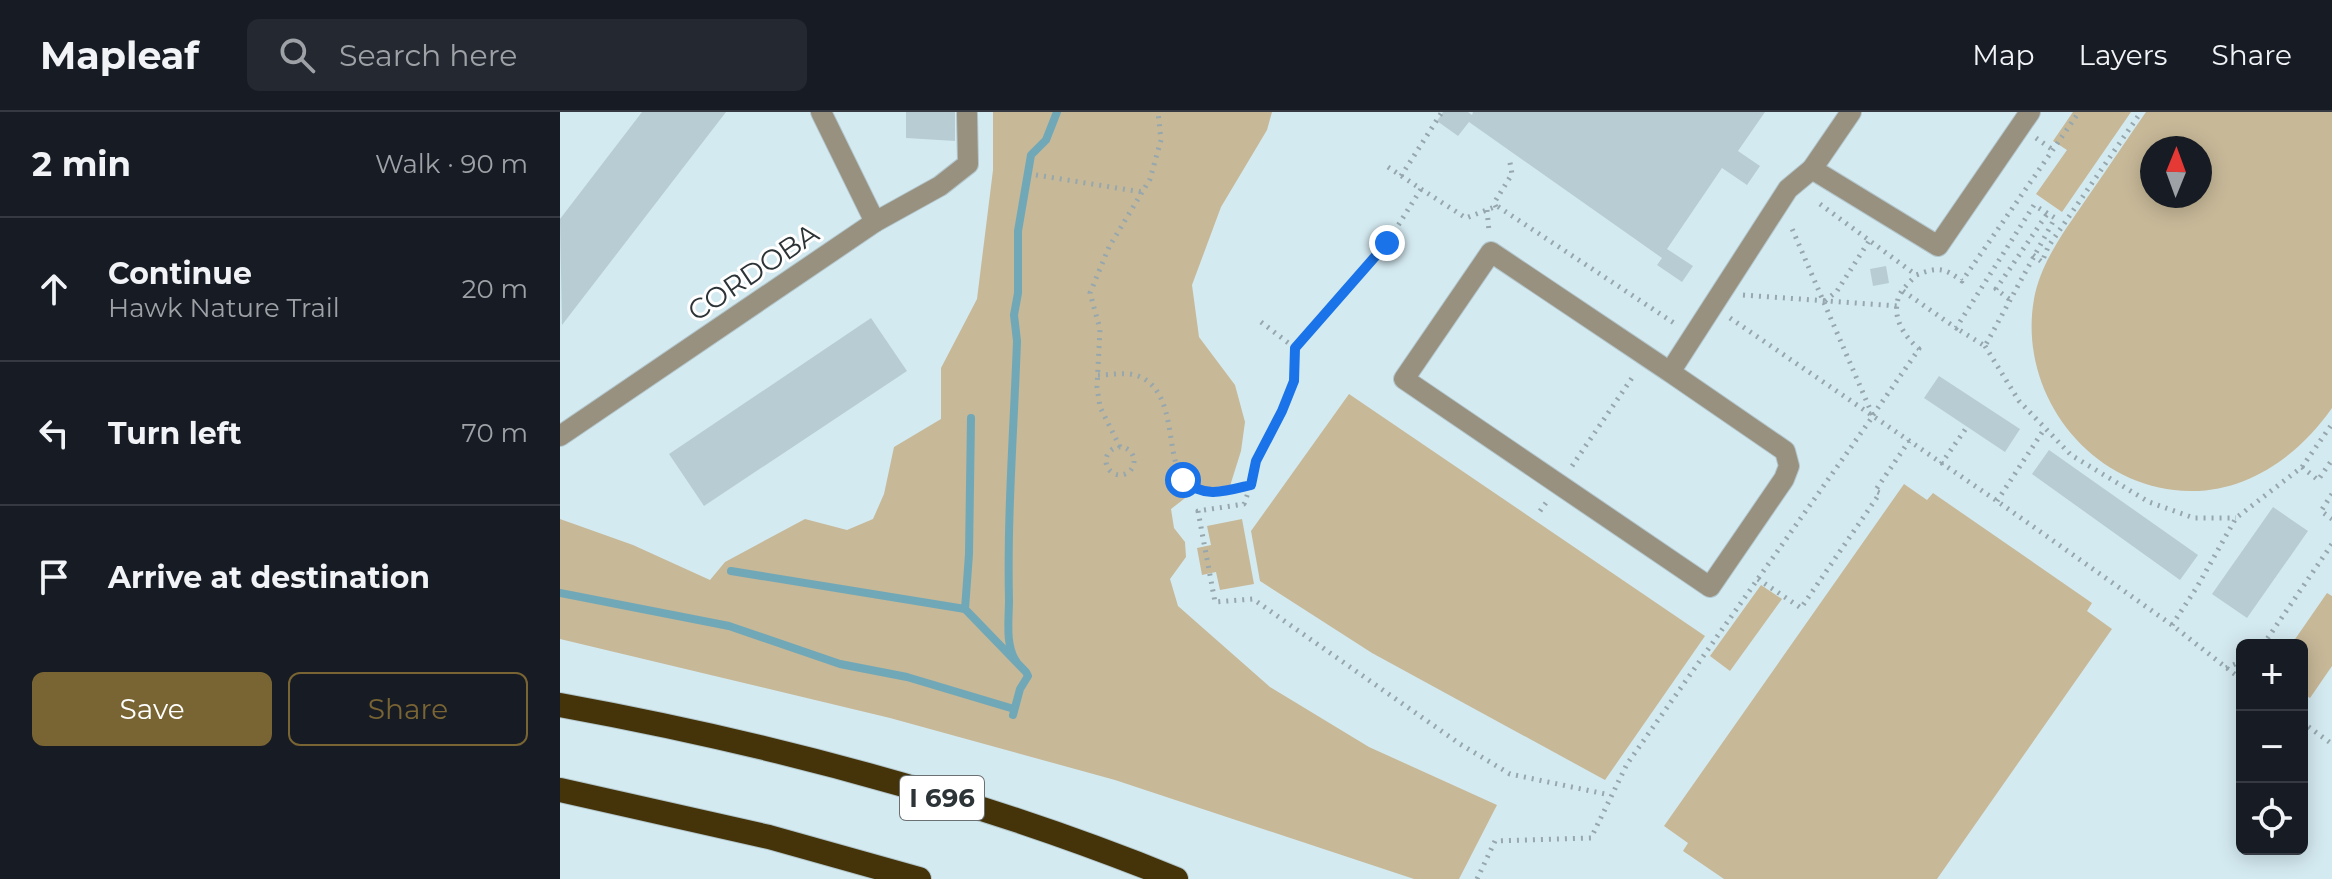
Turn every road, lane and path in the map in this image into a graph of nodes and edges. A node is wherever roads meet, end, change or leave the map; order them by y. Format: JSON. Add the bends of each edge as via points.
{"nodes":[{"id":1,"x":821,"y":112,"type":"edge"},
{"id":2,"x":1158,"y":112,"type":"edge"},
{"id":3,"x":1442,"y":112,"type":"edge"},
{"id":4,"x":1851,"y":112,"type":"edge"},
{"id":5,"x":2030,"y":112,"type":"edge"},
{"id":6,"x":2141,"y":112,"type":"edge"},
{"id":7,"x":967,"y":114,"type":"dead end"},
{"id":8,"x":1509,"y":157,"type":"dead end"},
{"id":9,"x":1388,"y":167,"type":"dead end"},
{"id":10,"x":1812,"y":169,"type":"junction"},
{"id":11,"x":1036,"y":175,"type":"dead end"},
{"id":12,"x":1401,"y":176,"type":"junction"},
{"id":13,"x":1421,"y":189,"type":"junction"},
{"id":14,"x":1142,"y":192,"type":"junction"},
{"id":15,"x":1496,"y":207,"type":"junction"},
{"id":16,"x":2047,"y":214,"type":"junction"},
{"id":17,"x":875,"y":222,"type":"junction"},
{"id":18,"x":1869,"y":241,"type":"dead end"},
{"id":19,"x":2033,"y":255,"type":"junction"},
{"id":20,"x":1916,"y":275,"type":"dead end"},
{"id":21,"x":1903,"y":291,"type":"junction"},
{"id":22,"x":1717,"y":298,"type":"junction"},
{"id":23,"x":2009,"y":299,"type":"junction"},
{"id":24,"x":1824,"y":302,"type":"junction"},
{"id":25,"x":1898,"y":306,"type":"junction"},
{"id":26,"x":1681,"y":312,"type":"dead end"},
{"id":27,"x":1261,"y":322,"type":"dead end"},
{"id":28,"x":1673,"y":323,"type":"junction"},
{"id":29,"x":1956,"y":328,"type":"junction"},
{"id":30,"x":1985,"y":346,"type":"junction"},
{"id":31,"x":1295,"y":348,"type":"junction"},
{"id":32,"x":1646,"y":356,"type":"junction"},
{"id":33,"x":1670,"y":372,"type":"junction"},
{"id":34,"x":1098,"y":375,"type":"junction"},
{"id":35,"x":1873,"y":416,"type":"junction"},
{"id":36,"x":2332,"y":424,"type":"edge"},
{"id":37,"x":1967,"y":427,"type":"dead end"},
{"id":38,"x":2045,"y":428,"type":"junction"},
{"id":39,"x":560,"y":436,"type":"edge"},
{"id":40,"x":1909,"y":441,"type":"junction"},
{"id":41,"x":1120,"y":447,"type":"junction"},
{"id":42,"x":2332,"y":460,"type":"edge"},
{"id":43,"x":1941,"y":464,"type":"junction"},
{"id":44,"x":2302,"y":467,"type":"junction"},
{"id":45,"x":1558,"y":484,"type":"junction"},
{"id":46,"x":1251,"y":485,"type":"junction"},
{"id":47,"x":2332,"y":494,"type":"edge"},
{"id":48,"x":1997,"y":501,"type":"junction"},
{"id":49,"x":1540,"y":511,"type":"dead end"},
{"id":50,"x":2236,"y":518,"type":"junction"},
{"id":51,"x":2332,"y":519,"type":"edge"},
{"id":52,"x":2332,"y":544,"type":"edge"},
{"id":53,"x":1758,"y":579,"type":"dead end"},
{"id":54,"x":2172,"y":625,"type":"junction"},
{"id":55,"x":2267,"y":639,"type":"edge"},
{"id":56,"x":2236,"y":664,"type":"edge"},
{"id":57,"x":2226,"y":668,"type":"junction"},
{"id":58,"x":2236,"y":676,"type":"edge"},
{"id":59,"x":560,"y":694,"type":"edge"},
{"id":60,"x":560,"y":705,"type":"edge"},
{"id":61,"x":606,"y":713,"type":"junction"},
{"id":62,"x":2308,"y":726,"type":"edge"},
{"id":63,"x":2332,"y":744,"type":"edge"},
{"id":64,"x":560,"y":790,"type":"edge"},
{"id":65,"x":1610,"y":795,"type":"dead end"},
{"id":66,"x":1483,"y":866,"type":"dead end"},
{"id":67,"x":919,"y":879,"type":"edge"},
{"id":68,"x":1176,"y":879,"type":"edge"},
{"id":69,"x":1477,"y":879,"type":"edge"}],
"edges":[{"from":1,"to":17,"type":"street"},
{"from":2,"to":14,"type":"path","via":[[1159,153]]},
{"from":3,"to":12,"type":"path"},
{"from":4,"to":10,"type":"street"},
{"from":5,"to":10,"type":"street","via":[[1938,246]]},
{"from":6,"to":19,"type":"path","via":[[2042,262]]},
{"from":7,"to":17,"type":"street","name":"CORDOBA","via":[[968,164]]},
{"from":8,"to":15,"type":"path","via":[[1512,174]]},
{"from":9,"to":12,"type":"path"},
{"from":10,"to":22,"type":"street","via":[[1788,189]]},
{"from":11,"to":14,"type":"path"},
{"from":12,"to":13,"type":"path"},
{"from":13,"to":15,"type":"path","via":[[1466,218]]},
{"from":13,"to":31,"type":"path","via":[[1387,243]]},
{"from":14,"to":34,"type":"path","via":[[1091,284],[1100,329]]},
{"from":15,"to":28,"type":"path"},
{"from":16,"to":19,"type":"path","via":[[2055,218]]},
{"from":16,"to":23,"type":"path","via":[[1996,289]]},
{"from":16,"to":29,"type":"path","via":[[2034,205]]},
{"from":17,"to":39,"type":"street","name":"CORDOBA"},
{"from":18,"to":24,"type":"path"},
{"from":19,"to":23,"type":"path"},
{"from":20,"to":21,"type":"path"},
{"from":21,"to":25,"type":"path"},
{"from":21,"to":29,"type":"path"},
{"from":22,"to":24,"type":"path"},
{"from":22,"to":33,"type":"street"},
{"from":22,"to":35,"type":"path","via":[[1726,315]]},
{"from":23,"to":30,"type":"path"},
{"from":24,"to":25,"type":"path"},
{"from":25,"to":35,"type":"path","via":[[1906,338],[1919,349]]},
{"from":26,"to":28,"type":"path"},
{"from":27,"to":31,"type":"path"},
{"from":28,"to":32,"type":"path"},
{"from":29,"to":30,"type":"path"},
{"from":30,"to":38,"type":"path","via":[[2019,401]]},
{"from":31,"to":46,"type":"path","via":[[1294,381],[1256,461]]},
{"from":32,"to":33,"type":"street"},
{"from":32,"to":45,"type":"path"},
{"from":32,"to":45,"type":"street","via":[[1491,252],[1404,379]]},
{"from":33,"to":45,"type":"street","via":[[1785,451],[1789,466],[1710,587]]},
{"from":34,"to":41,"type":"path","via":[[1100,407]]},
{"from":34,"to":46,"type":"path","via":[[1136,375],[1154,390],[1171,425],[1175,465],[1193,488],[1222,492]]},
{"from":35,"to":40,"type":"path"},
{"from":36,"to":44,"type":"path"},
{"from":37,"to":43,"type":"path"},
{"from":38,"to":48,"type":"path"},
{"from":38,"to":50,"type":"path","via":[[2071,455],[2149,502],[2194,518]]},
{"from":40,"to":43,"type":"path"},
{"from":40,"to":53,"type":"path","via":[[1801,608]]},
{"from":41,"to":41,"type":"path","via":[[1111,450],[1106,462],[1113,473],[1122,475],[1130,471],[1134,458]]},
{"from":42,"to":44,"type":"path","via":[[2318,480]]},
{"from":43,"to":48,"type":"path"},
{"from":44,"to":50,"type":"path"},
{"from":45,"to":49,"type":"path"},
{"from":46,"to":65,"type":"path","via":[[1244,504],[1198,511],[1215,602],[1253,599],[1510,774]]},
{"from":47,"to":51,"type":"path","via":[[2321,511]]},
{"from":48,"to":54,"type":"path"},
{"from":50,"to":54,"type":"path"},
{"from":52,"to":55,"type":"path"},
{"from":54,"to":57,"type":"path"},
{"from":56,"to":57,"type":"path"},
{"from":57,"to":58,"type":"path"},
{"from":59,"to":61,"type":"highway"},
{"from":60,"to":61,"type":"highway","number":"I 696"},
{"from":61,"to":68,"type":"highway","number":"I 696","via":[[947,799]]},
{"from":62,"to":63,"type":"path"},
{"from":64,"to":67,"type":"highway","via":[[755,834]]},
{"from":66,"to":69,"type":"path"}]}
